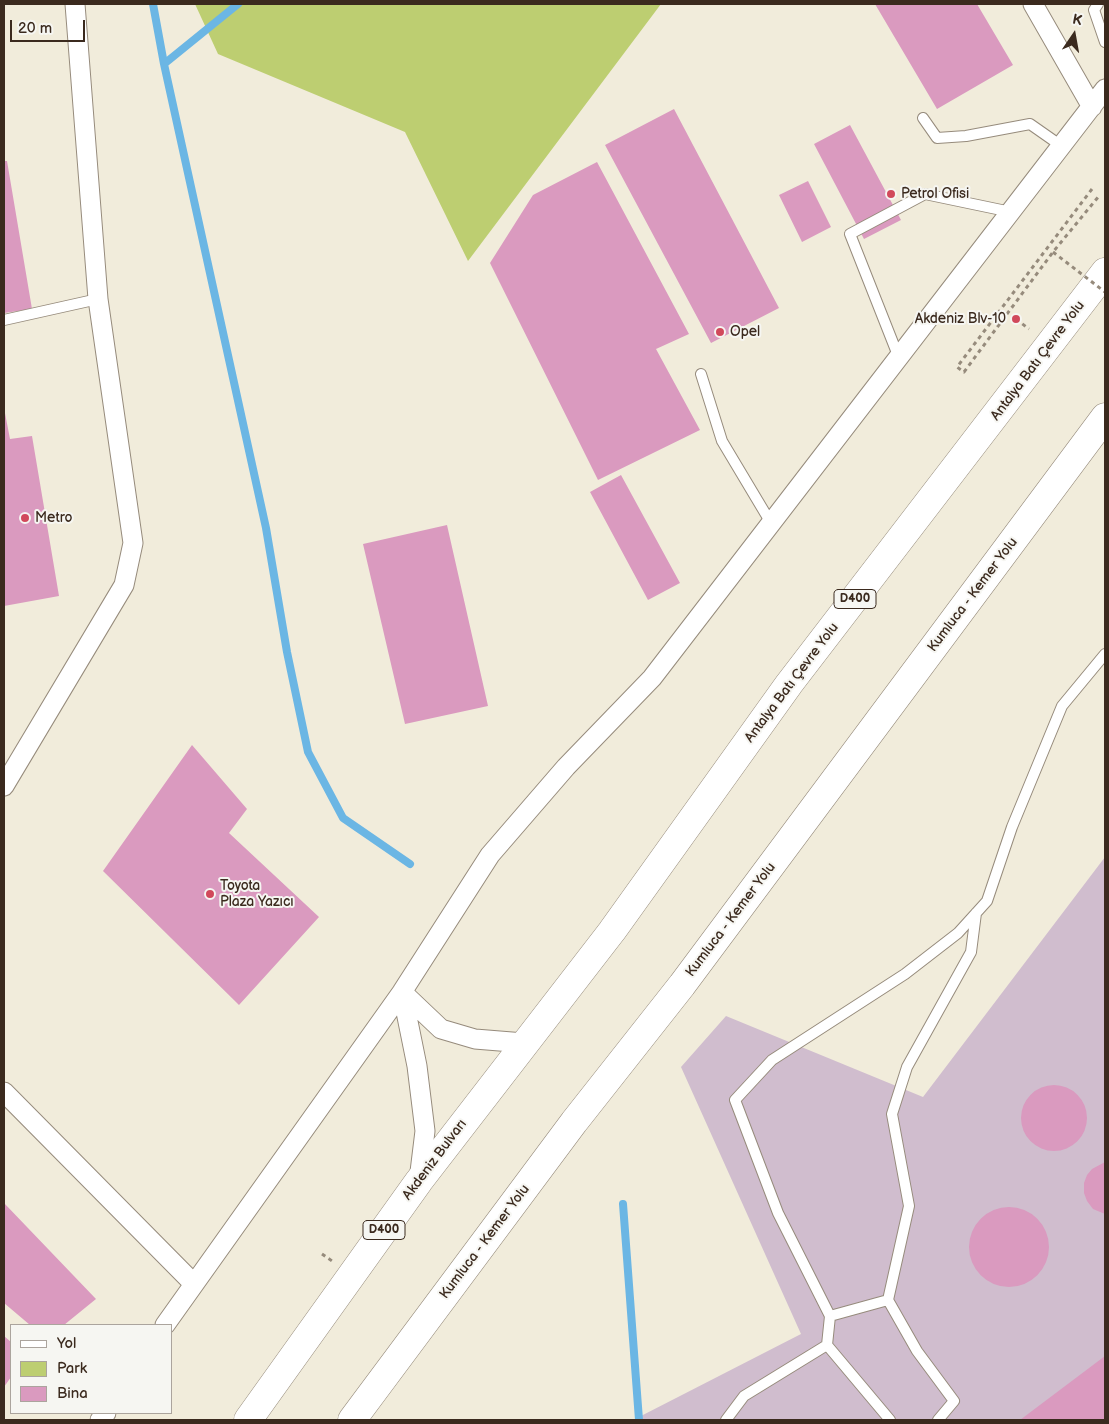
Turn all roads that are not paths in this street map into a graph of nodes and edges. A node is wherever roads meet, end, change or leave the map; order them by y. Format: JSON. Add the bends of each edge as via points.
{"nodes":[{"id":1,"x":75,"y":4,"type":"edge"},
{"id":2,"x":1033,"y":4,"type":"edge"},
{"id":3,"x":1098,"y":4,"type":"edge"},
{"id":4,"x":1105,"y":42,"type":"edge"},
{"id":5,"x":1105,"y":89,"type":"edge"},
{"id":6,"x":1092,"y":107,"type":"junction"},
{"id":7,"x":923,"y":118,"type":"dead end"},
{"id":8,"x":1060,"y":145,"type":"junction"},
{"id":9,"x":1011,"y":212,"type":"junction"},
{"id":10,"x":1105,"y":272,"type":"edge"},
{"id":11,"x":98,"y":299,"type":"junction"},
{"id":12,"x":4,"y":320,"type":"edge"},
{"id":13,"x":899,"y":358,"type":"junction"},
{"id":14,"x":701,"y":374,"type":"dead end"},
{"id":15,"x":1105,"y":417,"type":"edge"},
{"id":16,"x":772,"y":523,"type":"junction"},
{"id":17,"x":1105,"y":654,"type":"edge"},
{"id":18,"x":4,"y":786,"type":"edge"},
{"id":19,"x":976,"y":913,"type":"junction"},
{"id":20,"x":612,"y":931,"type":"joint"},
{"id":21,"x":402,"y":992,"type":"junction"},
{"id":22,"x":524,"y":1043,"type":"junction"},
{"id":23,"x":4,"y":1092,"type":"edge"},
{"id":24,"x":419,"y":1181,"type":"junction"},
{"id":25,"x":194,"y":1284,"type":"junction"},
{"id":26,"x":888,"y":1300,"type":"junction"},
{"id":27,"x":830,"y":1316,"type":"junction"},
{"id":28,"x":166,"y":1324,"type":"edge"},
{"id":29,"x":827,"y":1345,"type":"junction"},
{"id":30,"x":248,"y":1420,"type":"edge"},
{"id":31,"x":352,"y":1420,"type":"edge"},
{"id":32,"x":726,"y":1420,"type":"edge"},
{"id":33,"x":890,"y":1420,"type":"edge"},
{"id":34,"x":938,"y":1420,"type":"edge"}],
"edges":[{"from":1,"to":11,"type":"street"},
{"from":2,"to":6,"type":"street"},
{"from":3,"to":4,"type":"lane","via":[[1094,10]]},
{"from":5,"to":6,"type":"street"},
{"from":6,"to":8,"type":"street"},
{"from":7,"to":8,"type":"lane","via":[[937,138],[1030,124]]},
{"from":8,"to":9,"type":"street"},
{"from":9,"to":13,"type":"street"},
{"from":9,"to":13,"type":"lane","via":[[925,194],[850,234]]},
{"from":10,"to":20,"type":"highway","name":"Antalya Batı Çevre Yolu","number":"D400","via":[[789,684]]},
{"from":11,"to":12,"type":"lane"},
{"from":11,"to":18,"type":"street","via":[[133,543],[124,585]]},
{"from":13,"to":16,"type":"street"},
{"from":14,"to":16,"type":"lane","via":[[722,441]]},
{"from":15,"to":31,"type":"highway","name":"Kumluca - Kemer Yolu","via":[[682,986],[574,1122]]},
{"from":16,"to":21,"type":"street","via":[[652,678],[566,767],[490,855]]},
{"from":17,"to":19,"type":"lane","via":[[1062,706],[1012,826],[987,901]]},
{"from":19,"to":26,"type":"lane","via":[[970,952],[907,1067],[892,1114],[909,1206]]},
{"from":19,"to":27,"type":"lane","via":[[958,933],[905,974],[772,1060],[735,1100],[778,1213]]},
{"from":20,"to":22,"type":"highway","name":"Akdeniz Bulvarı","number":"D400"},
{"from":21,"to":22,"type":"street","via":[[441,1029],[475,1038]]},
{"from":21,"to":24,"type":"street","via":[[417,1066],[425,1131]]},
{"from":21,"to":25,"type":"street"},
{"from":22,"to":24,"type":"highway","name":"Akdeniz Bulvarı","number":"D400"},
{"from":23,"to":25,"type":"street"},
{"from":24,"to":30,"type":"highway","name":"Akdeniz Bulvarı","number":"D400"},
{"from":25,"to":28,"type":"street"},
{"from":26,"to":27,"type":"lane"},
{"from":26,"to":34,"type":"lane","via":[[917,1352],[954,1401]]},
{"from":27,"to":29,"type":"lane"},
{"from":29,"to":32,"type":"lane","via":[[744,1396]]},
{"from":29,"to":33,"type":"lane"}]}
